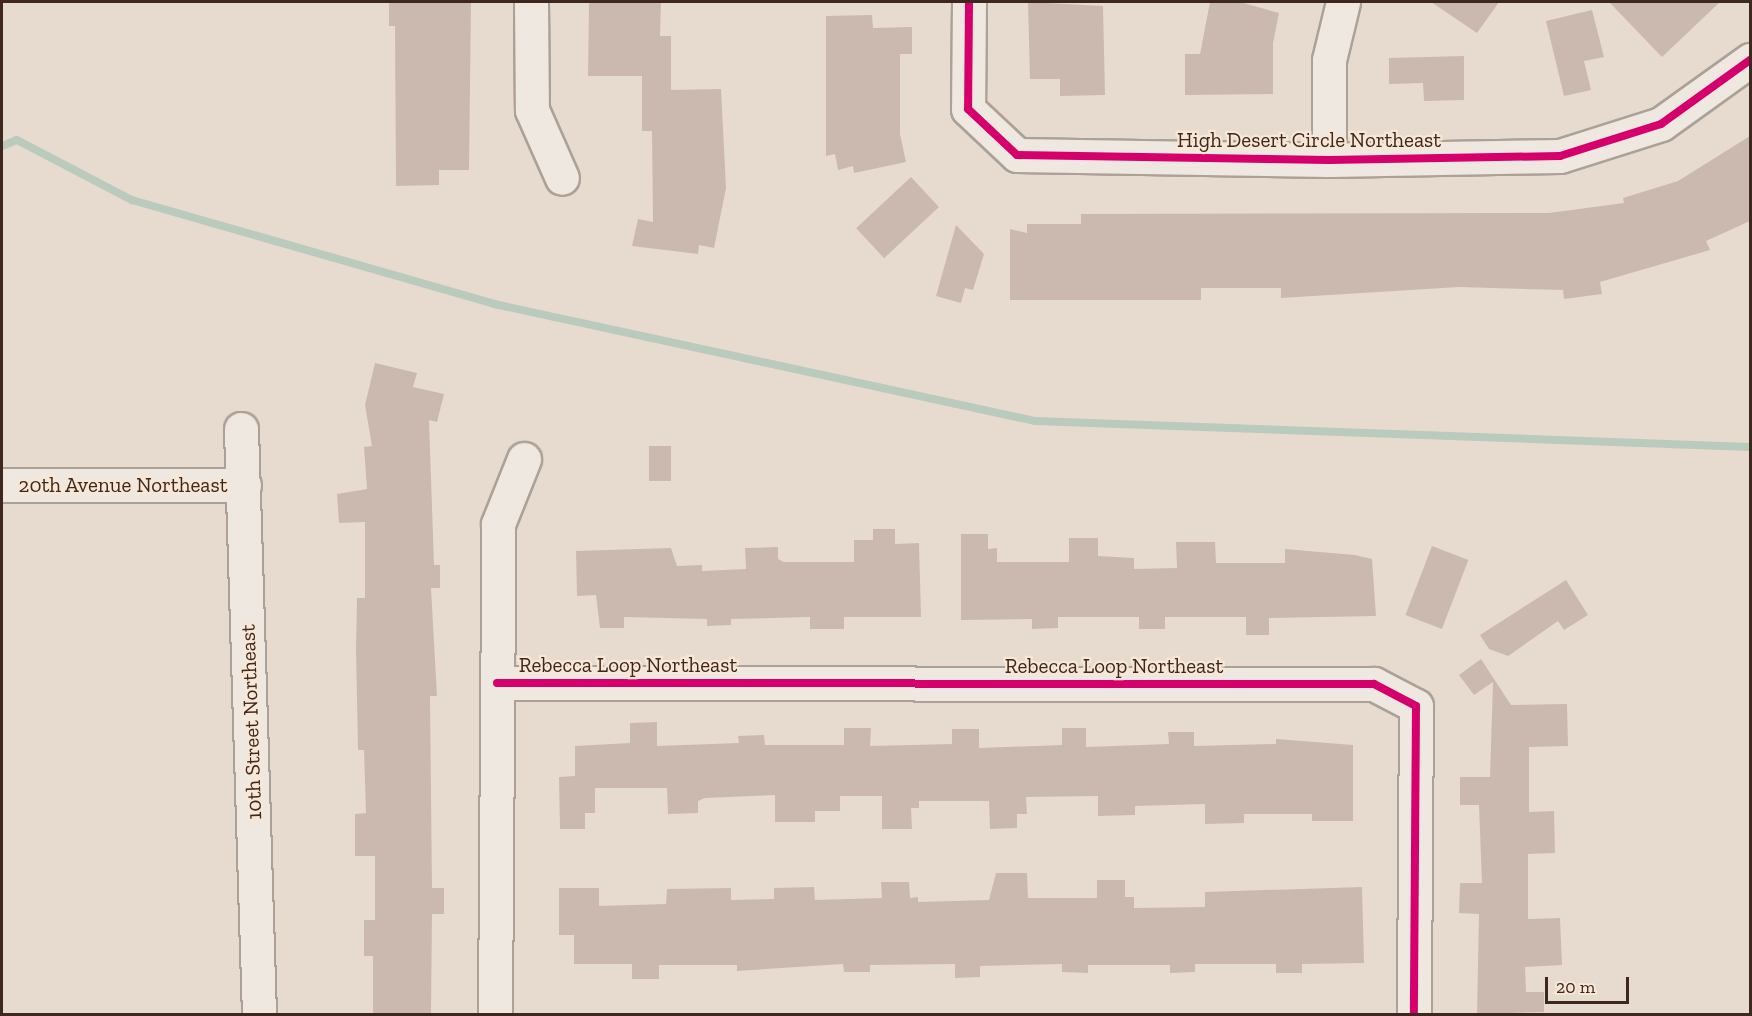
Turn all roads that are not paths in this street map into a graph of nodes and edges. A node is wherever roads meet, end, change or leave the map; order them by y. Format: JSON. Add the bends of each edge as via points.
{"nodes":[{"id":1,"x":531,"y":2,"type":"edge"},
{"id":2,"x":969,"y":2,"type":"edge"},
{"id":3,"x":1342,"y":2,"type":"edge"},
{"id":4,"x":1750,"y":60,"type":"edge"},
{"id":5,"x":1329,"y":160,"type":"junction"},
{"id":6,"x":562,"y":178,"type":"dead end"},
{"id":7,"x":241,"y":429,"type":"dead end"},
{"id":8,"x":524,"y":459,"type":"dead end"},
{"id":9,"x":2,"y":485,"type":"edge"},
{"id":10,"x":244,"y":485,"type":"junction"},
{"id":11,"x":497,"y":683,"type":"junction"},
{"id":12,"x":259,"y":1014,"type":"edge"},
{"id":13,"x":495,"y":1014,"type":"edge"},
{"id":14,"x":1414,"y":1014,"type":"edge"}],
"edges":[{"from":1,"to":6,"type":"street","via":[[532,110]]},
{"from":2,"to":5,"type":"street","name":"High Desert Circle Northeast","via":[[968,110],[1017,155]]},
{"from":3,"to":5,"type":"street","via":[[1329,60]]},
{"from":4,"to":5,"type":"street","name":"High Desert Circle Northeast","via":[[1661,124],[1560,156]]},
{"from":7,"to":10,"type":"street","name":"10th Street Northeast"},
{"from":8,"to":11,"type":"street","via":[[498,524]]},
{"from":9,"to":10,"type":"street","name":"20th Avenue Northeast"},
{"from":10,"to":12,"type":"street","name":"10th Street Northeast"},
{"from":11,"to":13,"type":"street","name":"Rebecca Loop Northeast"},
{"from":11,"to":14,"type":"street","name":"Rebecca Loop Northeast","via":[[1374,684],[1416,706]]}]}
